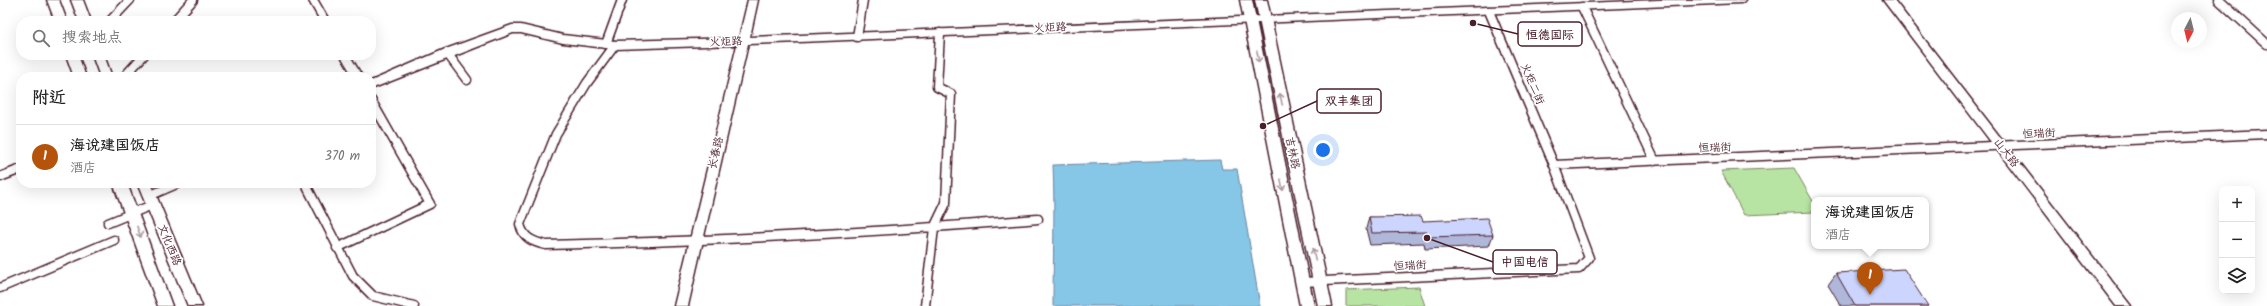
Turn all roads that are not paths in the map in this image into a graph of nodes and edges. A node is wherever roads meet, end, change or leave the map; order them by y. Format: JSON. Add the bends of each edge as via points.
{"nodes":[{"id":1,"x":53,"y":0,"type":"edge"},
{"id":2,"x":77,"y":0,"type":"edge"},
{"id":3,"x":130,"y":0,"type":"edge"},
{"id":4,"x":193,"y":0,"type":"edge"},
{"id":5,"x":313,"y":0,"type":"edge"},
{"id":6,"x":622,"y":0,"type":"edge"},
{"id":7,"x":753,"y":0,"type":"edge"},
{"id":8,"x":863,"y":0,"type":"edge"},
{"id":9,"x":1246,"y":0,"type":"edge"},
{"id":10,"x":1261,"y":0,"type":"edge"},
{"id":11,"x":1741,"y":0,"type":"edge"},
{"id":12,"x":1888,"y":0,"type":"edge"},
{"id":13,"x":2219,"y":0,"type":"edge"},
{"id":14,"x":1667,"y":2,"type":"edge"},
{"id":15,"x":1582,"y":7,"type":"junction"},
{"id":16,"x":1489,"y":11,"type":"junction"},
{"id":17,"x":58,"y":16,"type":"edge"},
{"id":18,"x":83,"y":16,"type":"edge"},
{"id":19,"x":115,"y":16,"type":"edge"},
{"id":20,"x":179,"y":16,"type":"edge"},
{"id":21,"x":322,"y":16,"type":"edge"},
{"id":22,"x":1265,"y":18,"type":"junction"},
{"id":23,"x":1250,"y":19,"type":"junction"},
{"id":24,"x":940,"y":33,"type":"junction"},
{"id":25,"x":857,"y":37,"type":"junction"},
{"id":26,"x":743,"y":42,"type":"junction"},
{"id":27,"x":611,"y":44,"type":"junction"},
{"id":28,"x":2267,"y":44,"type":"edge"},
{"id":29,"x":447,"y":53,"type":"junction"},
{"id":30,"x":74,"y":60,"type":"edge"},
{"id":31,"x":100,"y":60,"type":"edge"},
{"id":32,"x":139,"y":60,"type":"edge"},
{"id":33,"x":348,"y":60,"type":"edge"},
{"id":34,"x":78,"y":72,"type":"edge"},
{"id":35,"x":104,"y":72,"type":"edge"},
{"id":36,"x":129,"y":72,"type":"edge"},
{"id":37,"x":355,"y":72,"type":"edge"},
{"id":38,"x":467,"y":80,"type":"dead end"},
{"id":39,"x":376,"y":83,"type":"edge"},
{"id":40,"x":376,"y":109,"type":"edge"},
{"id":41,"x":2267,"y":134,"type":"edge"},
{"id":42,"x":2001,"y":147,"type":"junction"},
{"id":43,"x":1655,"y":161,"type":"junction"},
{"id":44,"x":1554,"y":165,"type":"junction"},
{"id":45,"x":16,"y":171,"type":"edge"},
{"id":46,"x":0,"y":177,"type":"edge"},
{"id":47,"x":122,"y":188,"type":"edge"},
{"id":48,"x":146,"y":188,"type":"edge"},
{"id":49,"x":171,"y":188,"type":"edge"},
{"id":50,"x":307,"y":188,"type":"edge"},
{"id":51,"x":151,"y":201,"type":"junction"},
{"id":52,"x":132,"y":213,"type":"junction"},
{"id":53,"x":1038,"y":219,"type":"dead end"},
{"id":54,"x":108,"y":223,"type":"dead end"},
{"id":55,"x":934,"y":228,"type":"junction"},
{"id":56,"x":114,"y":240,"type":"dead end"},
{"id":57,"x":696,"y":240,"type":"junction"},
{"id":58,"x":337,"y":248,"type":"junction"},
{"id":59,"x":1319,"y":281,"type":"junction"},
{"id":60,"x":1303,"y":282,"type":"junction"},
{"id":61,"x":0,"y":288,"type":"edge"},
{"id":62,"x":165,"y":306,"type":"edge"},
{"id":63,"x":195,"y":306,"type":"edge"},
{"id":64,"x":414,"y":306,"type":"edge"},
{"id":65,"x":681,"y":306,"type":"edge"},
{"id":66,"x":926,"y":306,"type":"edge"},
{"id":67,"x":1307,"y":306,"type":"edge"},
{"id":68,"x":1325,"y":306,"type":"edge"},
{"id":69,"x":2124,"y":306,"type":"edge"}],
"edges":[{"from":1,"to":17,"type":"main road"},
{"from":2,"to":18,"type":"main road"},
{"from":3,"to":19,"type":"street"},
{"from":4,"to":20,"type":"street"},
{"from":5,"to":21,"type":"street"},
{"from":6,"to":27,"type":"street"},
{"from":7,"to":26,"type":"main road","name":"长春路"},
{"from":8,"to":25,"type":"street"},
{"from":9,"to":23,"type":"main road","name":"吉林路"},
{"from":10,"to":22,"type":"main road","name":"吉林路"},
{"from":11,"to":14,"type":"main road","name":"火炬路"},
{"from":12,"to":42,"type":"main road","name":"山大路"},
{"from":13,"to":28,"type":"street"},
{"from":14,"to":15,"type":"main road","name":"火炬路"},
{"from":15,"to":16,"type":"main road","name":"火炬路"},
{"from":15,"to":43,"type":"street"},
{"from":16,"to":22,"type":"main road","name":"火炬路"},
{"from":16,"to":44,"type":"street","name":"火炬二街"},
{"from":22,"to":23,"type":"main road","name":"火炬路"},
{"from":59,"to":22,"type":"main road","name":"吉林路","one_way":true},
{"from":23,"to":24,"type":"main road","name":"火炬路"},
{"from":23,"to":60,"type":"main road","name":"吉林路","one_way":true},
{"from":24,"to":25,"type":"main road","name":"火炬路"},
{"from":24,"to":55,"type":"street","via":[[937,86],[952,94],[946,203]]},
{"from":25,"to":26,"type":"main road","name":"火炬路"},
{"from":26,"to":27,"type":"main road","name":"火炬路"},
{"from":26,"to":57,"type":"main road","name":"长春路"},
{"from":27,"to":29,"type":"main road","name":"火炬路","via":[[563,39],[512,29]]},
{"from":27,"to":57,"type":"street","via":[[556,134],[520,224],[521,232],[531,242],[546,245]]},
{"from":29,"to":38,"type":"street"},
{"from":29,"to":39,"type":"main road","name":"火炬路"},
{"from":30,"to":34,"type":"main road"},
{"from":31,"to":35,"type":"main road"},
{"from":32,"to":36,"type":"street"},
{"from":33,"to":37,"type":"street"},
{"from":40,"to":58,"type":"street","via":[[430,204]]},
{"from":41,"to":42,"type":"street","name":"恒瑞街"},
{"from":42,"to":43,"type":"street","name":"恒瑞街"},
{"from":42,"to":69,"type":"main road","name":"山大路"},
{"from":43,"to":44,"type":"street","name":"恒瑞街"},
{"from":44,"to":59,"type":"street","name":"恒瑞街","via":[[1589,258],[1579,269]]},
{"from":45,"to":46,"type":"street"},
{"from":47,"to":52,"type":"main road","name":"文化西路"},
{"from":48,"to":51,"type":"main road","name":"文化西路"},
{"from":49,"to":51,"type":"street"},
{"from":50,"to":58,"type":"street"},
{"from":51,"to":52,"type":"street"},
{"from":51,"to":63,"type":"main road","name":"文化西路"},
{"from":52,"to":54,"type":"street"},
{"from":52,"to":62,"type":"main road","name":"文化西路","one_way":true},
{"from":53,"to":55,"type":"street"},
{"from":55,"to":57,"type":"street","via":[[717,241]]},
{"from":55,"to":66,"type":"street"},
{"from":56,"to":61,"type":"street"},
{"from":57,"to":65,"type":"main road","name":"长春路"},
{"from":58,"to":64,"type":"street","via":[[353,276],[373,296]]},
{"from":59,"to":60,"type":"street","name":"恒瑞街"},
{"from":59,"to":68,"type":"main road","name":"吉林路"},
{"from":60,"to":67,"type":"main road","name":"吉林路"}]}
